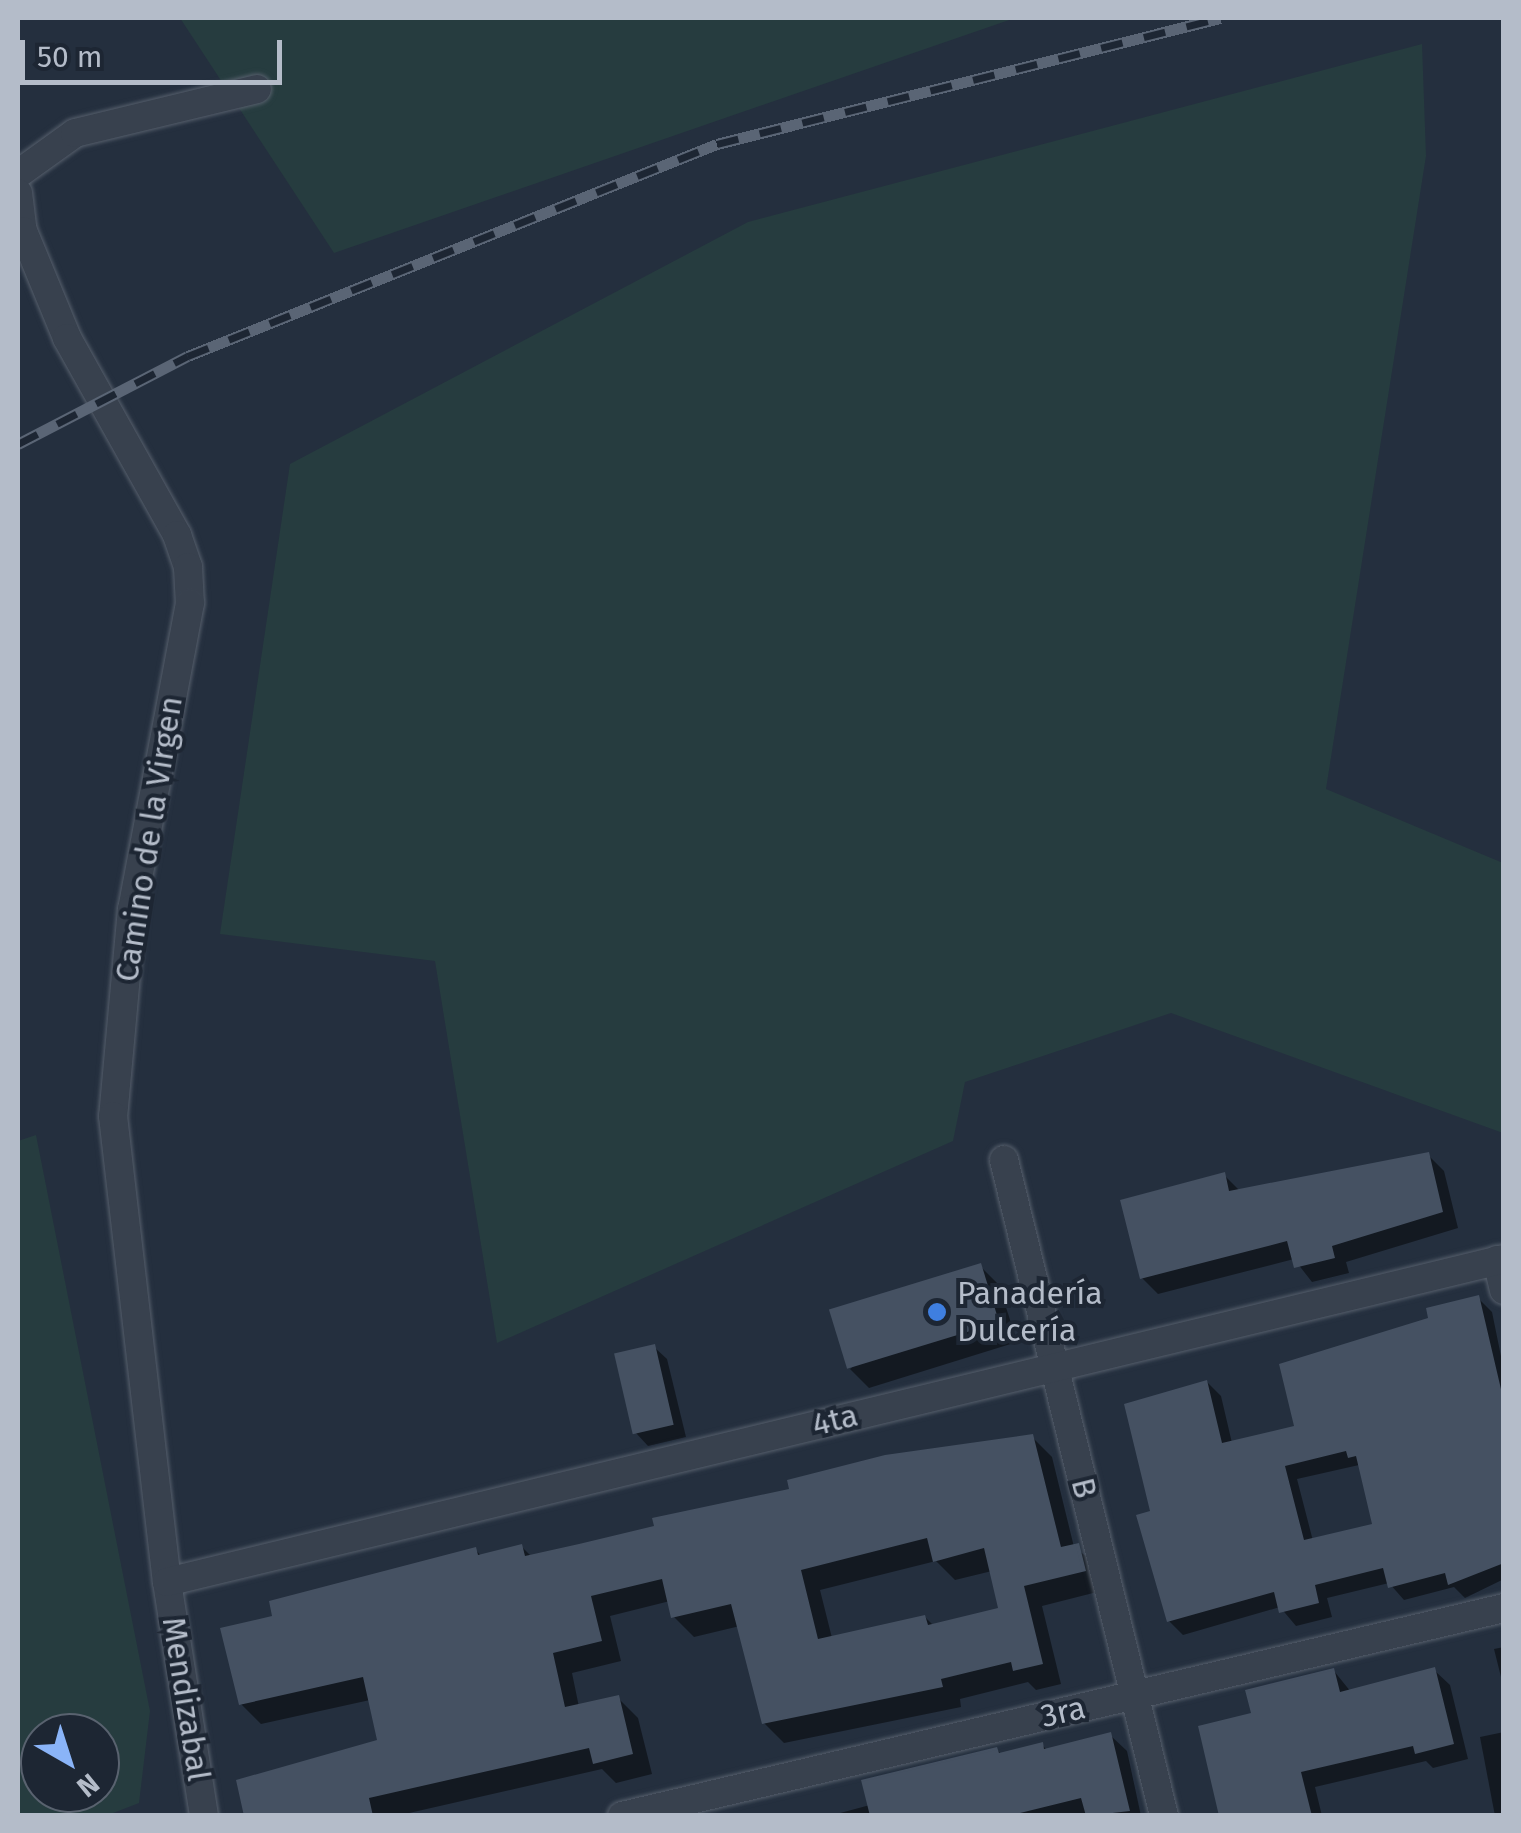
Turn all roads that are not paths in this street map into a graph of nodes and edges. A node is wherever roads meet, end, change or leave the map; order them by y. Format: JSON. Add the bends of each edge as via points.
{"nodes":[{"id":1,"x":256,"y":90,"type":"dead end"},
{"id":2,"x":18,"y":174,"type":"edge"},
{"id":3,"x":18,"y":193,"type":"edge"},
{"id":4,"x":1004,"y":1160,"type":"dead end"},
{"id":5,"x":1500,"y":1259,"type":"edge"},
{"id":6,"x":1504,"y":1290,"type":"edge"},
{"id":7,"x":1054,"y":1367,"type":"junction"},
{"id":8,"x":167,"y":1582,"type":"junction"},
{"id":9,"x":1504,"y":1608,"type":"edge"},
{"id":10,"x":1134,"y":1695,"type":"junction"},
{"id":11,"x":204,"y":1816,"type":"edge"},
{"id":12,"x":622,"y":1816,"type":"edge"},
{"id":13,"x":1164,"y":1816,"type":"edge"}],
"edges":[{"from":1,"to":2,"type":"street","via":[[75,133]]},
{"from":3,"to":8,"type":"street","name":"Camino de la Virgen","via":[[22,231],[67,338],[177,535],[188,567],[190,604],[132,909],[113,1116]]},
{"from":4,"to":7,"type":"street","name":"B"},
{"from":5,"to":6,"type":"street"},
{"from":5,"to":7,"type":"street","name":"4ta"},
{"from":7,"to":8,"type":"street","name":"4ta"},
{"from":7,"to":10,"type":"street","name":"B"},
{"from":8,"to":11,"type":"street","name":"Mendizabal"},
{"from":9,"to":10,"type":"street","name":"3ra"},
{"from":10,"to":12,"type":"street","name":"3ra"},
{"from":10,"to":13,"type":"street","name":"B"}]}
